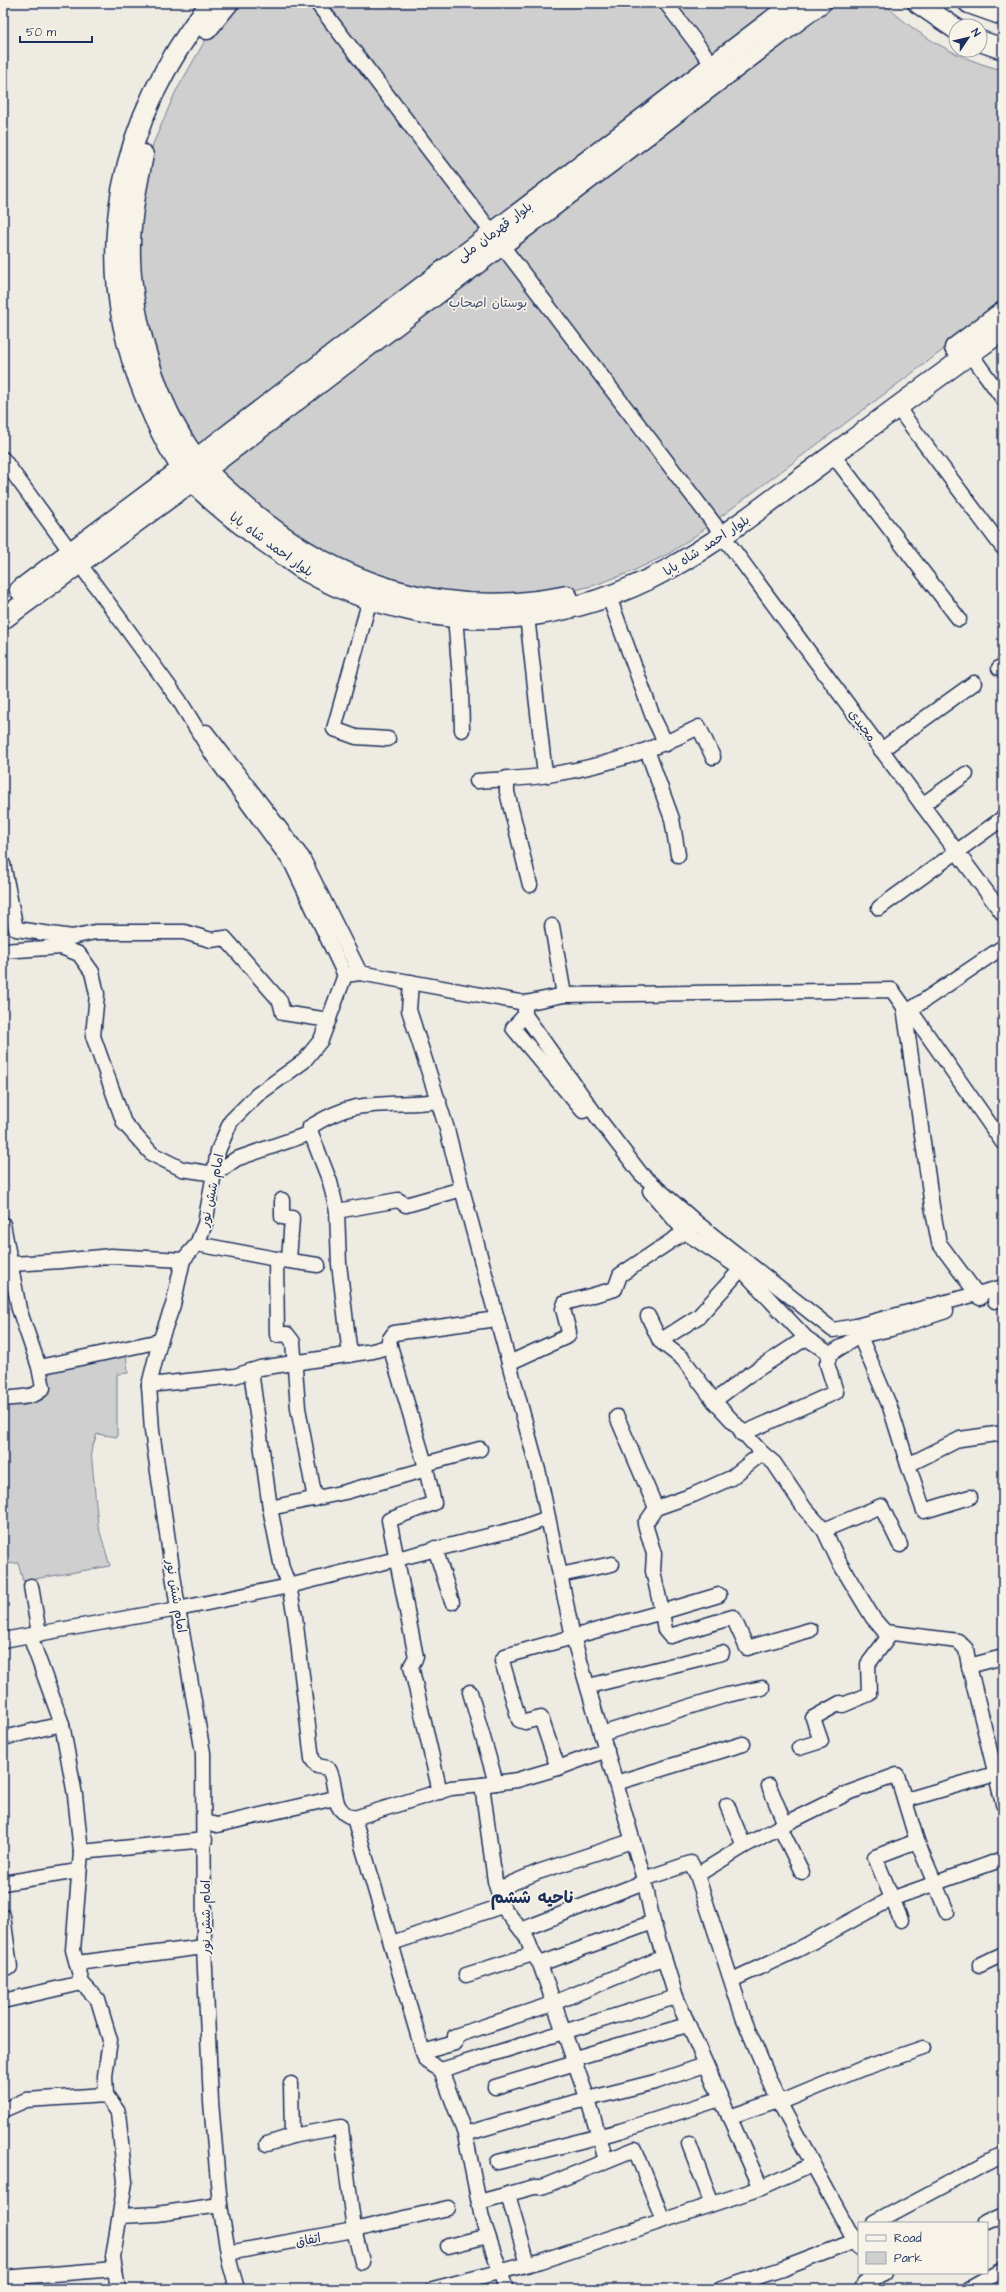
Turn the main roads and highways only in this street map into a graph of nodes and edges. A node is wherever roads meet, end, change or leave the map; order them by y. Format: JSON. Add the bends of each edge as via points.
{"nodes":[{"id":1,"x":211,"y":3,"type":"edge"},
{"id":2,"x":228,"y":3,"type":"edge"},
{"id":3,"x":793,"y":3,"type":"edge"},
{"id":4,"x":822,"y":3,"type":"edge"},
{"id":5,"x":918,"y":3,"type":"edge"},
{"id":6,"x":969,"y":3,"type":"edge"},
{"id":7,"x":1003,"y":15,"type":"edge"},
{"id":8,"x":948,"y":24,"type":"edge"},
{"id":9,"x":988,"y":44,"type":"edge"},
{"id":10,"x":1003,"y":49,"type":"edge"},
{"id":11,"x":717,"y":71,"type":"junction"},
{"id":12,"x":1003,"y":312,"type":"edge"},
{"id":13,"x":1003,"y":330,"type":"edge"},
{"id":14,"x":194,"y":470,"type":"junction"},
{"id":15,"x":719,"y":531,"type":"junction"},
{"id":16,"x":76,"y":557,"type":"junction"},
{"id":17,"x":3,"y":602,"type":"edge"},
{"id":18,"x":3,"y":619,"type":"edge"}],
"edges":[{"from":1,"to":14,"type":"highway","name":"بلوار احمد شاه بابا","via":[[184,38],[150,100],[132,145],[121,192],[117,231],[117,275],[122,316],[133,366],[154,419]]},
{"from":2,"to":14,"type":"highway","name":"بلوار احمد شاه بابا","via":[[198,41],[168,89],[145,144],[135,195],[130,243],[133,292],[145,347],[158,388]]},
{"from":3,"to":11,"type":"main road"},
{"from":4,"to":11,"type":"main road"},
{"from":5,"to":8,"type":"highway"},
{"from":6,"to":7,"type":"highway"},
{"from":9,"to":10,"type":"highway"},
{"from":11,"to":14,"type":"main road","name":"بلوار قهرمان ملی"},
{"from":12,"to":15,"type":"highway","name":"بلوار احمد شاه بابا"},
{"from":13,"to":15,"type":"highway","name":"بلوار احمد شاه بابا","via":[[833,454]]},
{"from":14,"to":15,"type":"highway","name":"بلوار احمد شاه بابا","via":[[314,558],[366,582],[458,604],[492,604],[574,594],[634,574]]},
{"from":14,"to":15,"type":"highway","name":"بلوار احمد شاه بابا","via":[[247,530],[307,572],[370,600],[413,611],[455,616],[527,616],[609,597],[664,574]]},
{"from":14,"to":16,"type":"highway"},
{"from":16,"to":17,"type":"highway"},
{"from":16,"to":18,"type":"highway"}]}
